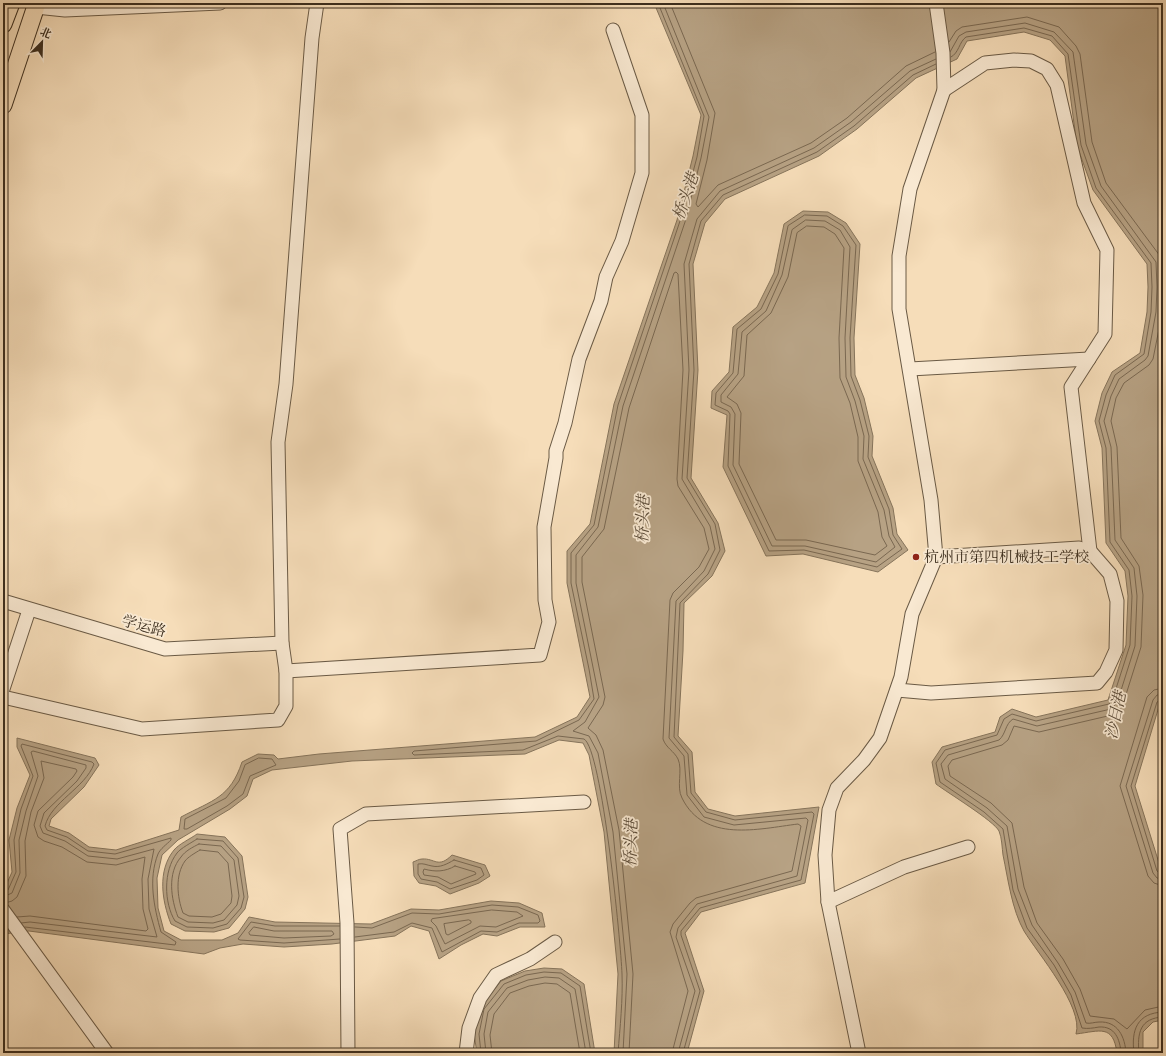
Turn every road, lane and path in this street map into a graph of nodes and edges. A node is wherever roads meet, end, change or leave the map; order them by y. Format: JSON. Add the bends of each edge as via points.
{"nodes":[{"id":1,"x":11,"y":3,"type":"edge"},
{"id":2,"x":220,"y":3,"type":"edge"},
{"id":3,"x":317,"y":3,"type":"edge"},
{"id":4,"x":936,"y":3,"type":"edge"},
{"id":5,"x":37,"y":5,"type":"edge"},
{"id":6,"x":3,"y":24,"type":"edge"},
{"id":7,"x":613,"y":30,"type":"dead end"},
{"id":8,"x":944,"y":90,"type":"junction"},
{"id":9,"x":3,"y":104,"type":"edge"},
{"id":10,"x":1089,"y":359,"type":"junction"},
{"id":11,"x":910,"y":370,"type":"junction"},
{"id":12,"x":1090,"y":551,"type":"junction"},
{"id":13,"x":936,"y":557,"type":"junction"},
{"id":14,"x":3,"y":601,"type":"edge"},
{"id":15,"x":29,"y":610,"type":"junction"},
{"id":16,"x":282,"y":643,"type":"junction"},
{"id":17,"x":286,"y":671,"type":"junction"},
{"id":18,"x":3,"y":689,"type":"edge"},
{"id":19,"x":897,"y":690,"type":"junction"},
{"id":20,"x":3,"y":697,"type":"edge"},
{"id":21,"x":584,"y":802,"type":"dead end"},
{"id":22,"x":968,"y":846,"type":"dead end"},
{"id":23,"x":828,"y":902,"type":"junction"},
{"id":24,"x":3,"y":910,"type":"edge"},
{"id":25,"x":555,"y":942,"type":"dead end"},
{"id":26,"x":107,"y":1053,"type":"edge"},
{"id":27,"x":348,"y":1053,"type":"edge"},
{"id":28,"x":466,"y":1053,"type":"edge"},
{"id":29,"x":859,"y":1053,"type":"edge"}],
"edges":[{"from":1,"to":6,"type":"main road"},
{"from":2,"to":5,"type":"street","via":[[65,10]]},
{"from":3,"to":16,"type":"street","via":[[312,38],[286,384],[278,442]]},
{"from":4,"to":8,"type":"street","via":[[943,53]]},
{"from":5,"to":9,"type":"main road"},
{"from":7,"to":17,"type":"street","via":[[642,114],[642,173],[622,241],[606,277],[601,301],[579,359],[556,451],[544,527],[545,600],[549,622],[540,655]]},
{"from":8,"to":10,"type":"street","via":[[985,63],[1014,60],[1031,61],[1047,69],[1057,85],[1084,203],[1107,250],[1105,334]]},
{"from":8,"to":11,"type":"street","via":[[910,189],[899,256],[899,309]]},
{"from":10,"to":11,"type":"street"},
{"from":10,"to":12,"type":"street","via":[[1071,387]]},
{"from":11,"to":13,"type":"street","via":[[931,500]]},
{"from":12,"to":13,"type":"street","via":[[1079,548]]},
{"from":12,"to":19,"type":"street","via":[[1110,574],[1117,601],[1116,650],[1106,672],[1097,683],[931,693]]},
{"from":13,"to":19,"type":"street","via":[[912,614]]},
{"from":14,"to":15,"type":"street","name":"学运路"},
{"from":15,"to":16,"type":"street","name":"学运路","via":[[165,649]]},
{"from":15,"to":18,"type":"street"},
{"from":16,"to":17,"type":"street"},
{"from":17,"to":20,"type":"street","via":[[286,706],[278,720],[142,728]]},
{"from":19,"to":23,"type":"street","via":[[880,738],[864,760],[837,788],[829,810],[826,855]]},
{"from":21,"to":27,"type":"street","via":[[366,814],[340,829],[347,922]]},
{"from":22,"to":23,"type":"street","via":[[904,867]]},
{"from":23,"to":29,"type":"street"},
{"from":24,"to":26,"type":"street"},
{"from":25,"to":28,"type":"street","via":[[530,959],[496,975],[480,998],[469,1028]]}]}
